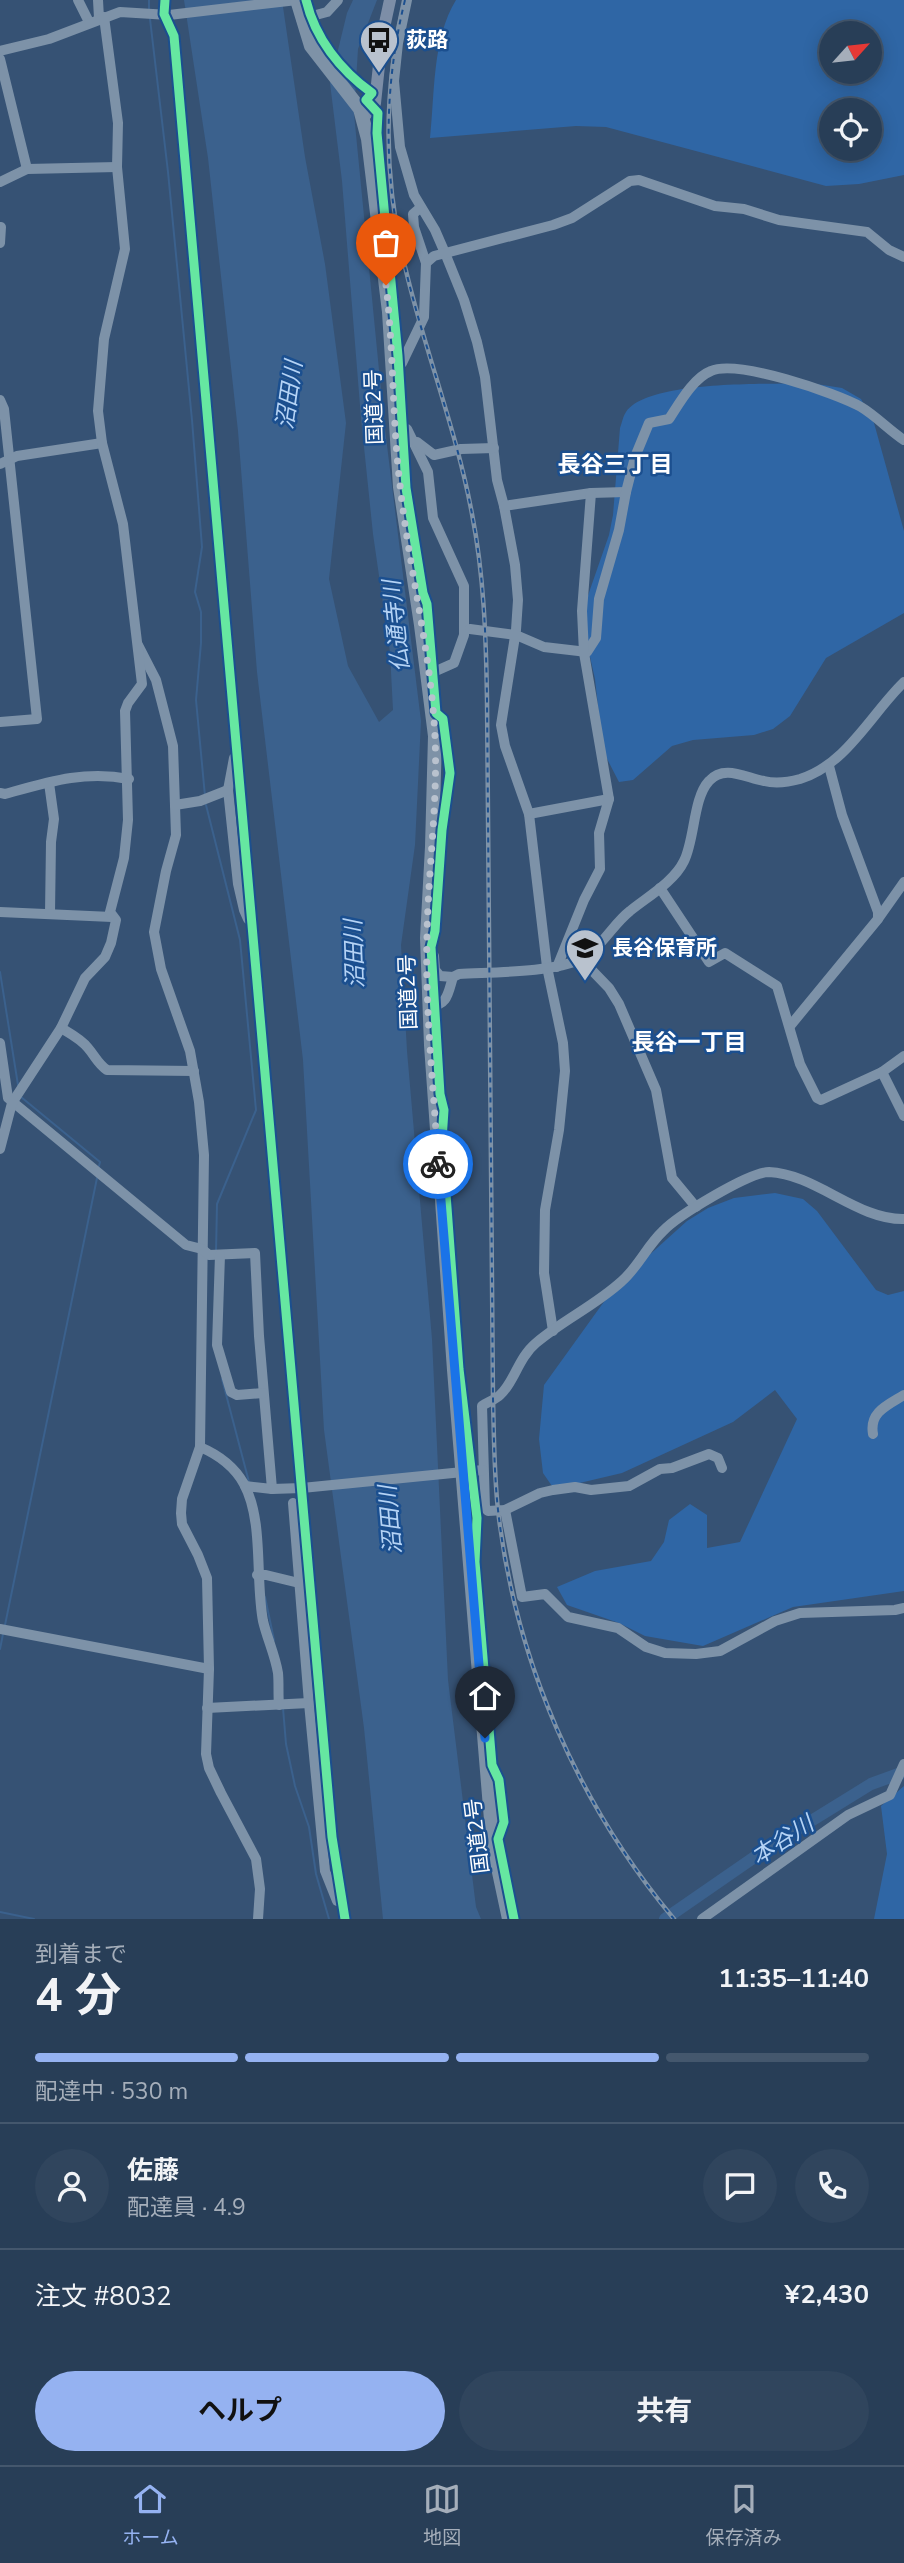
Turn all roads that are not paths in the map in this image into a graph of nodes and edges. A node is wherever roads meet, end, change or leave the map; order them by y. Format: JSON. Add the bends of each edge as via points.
{"nodes":[{"id":1,"x":78,"y":0,"type":"edge"},
{"id":2,"x":98,"y":0,"type":"edge"},
{"id":3,"x":165,"y":0,"type":"edge"},
{"id":4,"x":297,"y":0,"type":"edge"},
{"id":5,"x":338,"y":0,"type":"edge"},
{"id":6,"x":390,"y":0,"type":"edge"},
{"id":7,"x":407,"y":0,"type":"edge"},
{"id":8,"x":289,"y":1,"type":"edge"},
{"id":9,"x":167,"y":15,"type":"junction"},
{"id":10,"x":98,"y":19,"type":"junction"},
{"id":11,"x":301,"y":19,"type":"junction"},
{"id":12,"x":0,"y":51,"type":"edge"},
{"id":13,"x":0,"y":59,"type":"edge"},
{"id":14,"x":361,"y":113,"type":"junction"},
{"id":15,"x":117,"y":167,"type":"junction"},
{"id":16,"x":27,"y":169,"type":"junction"},
{"id":17,"x":0,"y":182,"type":"edge"},
{"id":18,"x":421,"y":208,"type":"junction"},
{"id":19,"x":1,"y":227,"type":"edge"},
{"id":20,"x":0,"y":243,"type":"edge"},
{"id":21,"x":445,"y":253,"type":"junction"},
{"id":22,"x":904,"y":257,"type":"edge"},
{"id":23,"x":426,"y":263,"type":"junction"},
{"id":24,"x":394,"y":366,"type":"junction"},
{"id":25,"x":0,"y":400,"type":"edge"},
{"id":26,"x":395,"y":429,"type":"junction"},
{"id":27,"x":411,"y":437,"type":"junction"},
{"id":28,"x":904,"y":440,"type":"edge"},
{"id":29,"x":102,"y":443,"type":"junction"},
{"id":30,"x":494,"y":448,"type":"junction"},
{"id":31,"x":4,"y":462,"type":"edge"},
{"id":32,"x":626,"y":492,"type":"junction"},
{"id":33,"x":591,"y":493,"type":"junction"},
{"id":34,"x":504,"y":506,"type":"junction"},
{"id":35,"x":465,"y":608,"type":"junction"},
{"id":36,"x":470,"y":629,"type":"junction"},
{"id":37,"x":516,"y":635,"type":"junction"},
{"id":38,"x":138,"y":645,"type":"junction"},
{"id":39,"x":462,"y":645,"type":"junction"},
{"id":40,"x":584,"y":653,"type":"junction"},
{"id":41,"x":427,"y":675,"type":"junction"},
{"id":42,"x":904,"y":682,"type":"edge"},
{"id":43,"x":0,"y":722,"type":"edge"},
{"id":44,"x":237,"y":752,"type":"junction"},
{"id":45,"x":829,"y":766,"type":"junction"},
{"id":46,"x":129,"y":779,"type":"junction"},
{"id":47,"x":49,"y":783,"type":"junction"},
{"id":48,"x":228,"y":790,"type":"junction"},
{"id":49,"x":0,"y":793,"type":"edge"},
{"id":50,"x":609,"y":799,"type":"junction"},
{"id":51,"x":175,"y":805,"type":"junction"},
{"id":52,"x":529,"y":814,"type":"junction"},
{"id":53,"x":904,"y":882,"type":"edge"},
{"id":54,"x":660,"y":888,"type":"junction"},
{"id":55,"x":0,"y":912,"type":"edge"},
{"id":56,"x":50,"y":913,"type":"junction"},
{"id":57,"x":428,"y":913,"type":"junction"},
{"id":58,"x":112,"y":917,"type":"junction"},
{"id":59,"x":252,"y":918,"type":"junction"},
{"id":60,"x":878,"y":919,"type":"junction"},
{"id":61,"x":581,"y":959,"type":"junction"},
{"id":62,"x":552,"y":967,"type":"junction"},
{"id":63,"x":453,"y":977,"type":"junction"},
{"id":64,"x":429,"y":1006,"type":"junction"},
{"id":65,"x":790,"y":1026,"type":"junction"},
{"id":66,"x":61,"y":1028,"type":"junction"},
{"id":67,"x":0,"y":1043,"type":"edge"},
{"id":68,"x":904,"y":1056,"type":"edge"},
{"id":69,"x":194,"y":1071,"type":"junction"},
{"id":70,"x":882,"y":1072,"type":"junction"},
{"id":71,"x":0,"y":1100,"type":"edge"},
{"id":72,"x":12,"y":1103,"type":"junction"},
{"id":73,"x":904,"y":1116,"type":"edge"},
{"id":74,"x":0,"y":1149,"type":"edge"},
{"id":75,"x":696,"y":1207,"type":"junction"},
{"id":76,"x":904,"y":1219,"type":"edge"},
{"id":77,"x":206,"y":1252,"type":"junction"},
{"id":78,"x":220,"y":1255,"type":"junction"},
{"id":79,"x":553,"y":1331,"type":"junction"},
{"id":80,"x":263,"y":1393,"type":"junction"},
{"id":81,"x":904,"y":1395,"type":"edge"},
{"id":82,"x":873,"y":1433,"type":"dead end"},
{"id":83,"x":200,"y":1447,"type":"junction"},
{"id":84,"x":722,"y":1468,"type":"dead end"},
{"id":85,"x":483,"y":1470,"type":"junction"},
{"id":86,"x":458,"y":1473,"type":"junction"},
{"id":87,"x":245,"y":1486,"type":"junction"},
{"id":88,"x":304,"y":1487,"type":"junction"},
{"id":89,"x":272,"y":1489,"type":"junction"},
{"id":90,"x":293,"y":1503,"type":"dead end"},
{"id":91,"x":505,"y":1510,"type":"junction"},
{"id":92,"x":257,"y":1575,"type":"junction"},
{"id":93,"x":299,"y":1583,"type":"junction"},
{"id":94,"x":904,"y":1608,"type":"edge"},
{"id":95,"x":0,"y":1629,"type":"edge"},
{"id":96,"x":209,"y":1669,"type":"junction"},
{"id":97,"x":309,"y":1703,"type":"junction"},
{"id":98,"x":279,"y":1705,"type":"junction"},
{"id":99,"x":207,"y":1708,"type":"junction"},
{"id":100,"x":904,"y":1764,"type":"edge"},
{"id":101,"x":337,"y":1901,"type":"dead end"},
{"id":102,"x":258,"y":1919,"type":"edge"},
{"id":103,"x":345,"y":1919,"type":"edge"},
{"id":104,"x":509,"y":1919,"type":"edge"},
{"id":105,"x":702,"y":1919,"type":"edge"}],
"edges":[{"from":1,"to":10,"type":"street"},
{"from":2,"to":10,"type":"street"},
{"from":3,"to":9,"type":"street"},
{"from":4,"to":8,"type":"street"},
{"from":4,"to":11,"type":"highway","name":"国道2号"},
{"from":5,"to":11,"type":"street","via":[[327,12]]},
{"from":6,"to":14,"type":"main road","via":[[375,103]]},
{"from":7,"to":18,"type":"street","via":[[394,81],[395,113],[407,177]]},
{"from":8,"to":9,"type":"street"},
{"from":9,"to":10,"type":"street","via":[[133,11]]},
{"from":9,"to":44,"type":"street","via":[[174,36]]},
{"from":10,"to":12,"type":"street","via":[[49,39]]},
{"from":10,"to":15,"type":"street","via":[[118,123]]},
{"from":11,"to":14,"type":"highway","name":"国道2号","via":[[311,46]]},
{"from":13,"to":16,"type":"street"},
{"from":14,"to":24,"type":"highway","name":"国道2号","via":[[372,165]]},
{"from":15,"to":16,"type":"street"},
{"from":15,"to":29,"type":"street","via":[[125,249],[104,339],[98,411]]},
{"from":16,"to":17,"type":"street"},
{"from":18,"to":21,"type":"street"},
{"from":18,"to":23,"type":"street","via":[[413,214],[414,227]]},
{"from":19,"to":20,"type":"street"},
{"from":21,"to":22,"type":"street","via":[[572,218],[630,181],[639,180],[715,206],[867,232]]},
{"from":21,"to":23,"type":"street"},
{"from":21,"to":30,"type":"street","via":[[477,342]]},
{"from":23,"to":24,"type":"street","via":[[424,317],[402,363]]},
{"from":24,"to":26,"type":"highway","name":"国道2号"},
{"from":25,"to":31,"type":"street"},
{"from":26,"to":27,"type":"street","via":[[407,429]]},
{"from":26,"to":41,"type":"highway","name":"国道2号"},
{"from":27,"to":30,"type":"street","via":[[433,455]]},
{"from":27,"to":35,"type":"street","via":[[428,472],[433,518],[464,586]]},
{"from":28,"to":32,"type":"street","via":[[841,397],[725,367],[702,377],[669,419],[649,423]]},
{"from":29,"to":31,"type":"street"},
{"from":29,"to":38,"type":"street","via":[[123,524]]},
{"from":30,"to":34,"type":"street"},
{"from":31,"to":43,"type":"street","via":[[37,719]]},
{"from":32,"to":33,"type":"street"},
{"from":32,"to":40,"type":"street","via":[[599,599],[596,638]]},
{"from":33,"to":34,"type":"street"},
{"from":33,"to":40,"type":"street","via":[[582,611]]},
{"from":34,"to":37,"type":"street","via":[[515,565]]},
{"from":35,"to":36,"type":"street"},
{"from":35,"to":39,"type":"street"},
{"from":36,"to":37,"type":"street"},
{"from":36,"to":39,"type":"street"},
{"from":37,"to":40,"type":"street","via":[[544,647]]},
{"from":37,"to":52,"type":"street","via":[[501,725]]},
{"from":38,"to":46,"type":"street","via":[[142,684],[125,711]]},
{"from":38,"to":51,"type":"street","via":[[165,705],[173,746]]},
{"from":39,"to":41,"type":"street","via":[[454,663]]},
{"from":40,"to":50,"type":"street"},
{"from":41,"to":57,"type":"highway","name":"国道2号","via":[[435,736]]},
{"from":42,"to":45,"type":"street"},
{"from":44,"to":48,"type":"street"},
{"from":44,"to":59,"type":"street"},
{"from":45,"to":54,"type":"street","via":[[782,783],[723,772],[709,780],[702,791],[690,849]]},
{"from":45,"to":60,"type":"street"},
{"from":46,"to":47,"type":"street","via":[[103,774]]},
{"from":46,"to":58,"type":"street","via":[[124,858]]},
{"from":47,"to":49,"type":"street"},
{"from":47,"to":56,"type":"street","via":[[54,819]]},
{"from":48,"to":51,"type":"street"},
{"from":48,"to":59,"type":"street","via":[[238,884],[244,910],[248,919]]},
{"from":50,"to":52,"type":"street"},
{"from":50,"to":62,"type":"street","via":[[599,833],[600,869]]},
{"from":51,"to":69,"type":"street","via":[[176,835],[154,932],[161,969]]},
{"from":52,"to":62,"type":"street"},
{"from":53,"to":60,"type":"street"},
{"from":54,"to":61,"type":"street"},
{"from":54,"to":65,"type":"street","via":[[709,962],[724,953],[777,986]]},
{"from":55,"to":56,"type":"street"},
{"from":56,"to":58,"type":"street"},
{"from":57,"to":63,"type":"street","via":[[433,914],[435,970],[440,976]]},
{"from":57,"to":64,"type":"highway","name":"国道2号"},
{"from":58,"to":66,"type":"street","via":[[116,920],[105,957],[85,978]]},
{"from":59,"to":88,"type":"street"},
{"from":60,"to":65,"type":"street"},
{"from":61,"to":62,"type":"street"},
{"from":61,"to":75,"type":"street","via":[[619,1004],[656,1090],[672,1178]]},
{"from":62,"to":63,"type":"street"},
{"from":62,"to":79,"type":"street","via":[[565,1071],[545,1210],[544,1273]]},
{"from":63,"to":64,"type":"street","via":[[447,1000]]},
{"from":64,"to":86,"type":"highway","name":"国道2号"},
{"from":65,"to":70,"type":"street","via":[[800,1064],[821,1100]]},
{"from":66,"to":69,"type":"street","via":[[78,1037],[107,1070]]},
{"from":66,"to":72,"type":"street"},
{"from":67,"to":72,"type":"street"},
{"from":68,"to":70,"type":"street"},
{"from":69,"to":77,"type":"street","via":[[204,1155]]},
{"from":70,"to":73,"type":"street"},
{"from":71,"to":72,"type":"street"},
{"from":72,"to":74,"type":"street"},
{"from":72,"to":77,"type":"street","via":[[186,1245]]},
{"from":75,"to":76,"type":"street","via":[[768,1172],[788,1176],[878,1215]]},
{"from":75,"to":79,"type":"street","via":[[665,1228],[624,1279]]},
{"from":77,"to":78,"type":"street"},
{"from":77,"to":83,"type":"street"},
{"from":78,"to":80,"type":"street","via":[[217,1345],[231,1392]]},
{"from":78,"to":80,"type":"street","via":[[255,1253]]},
{"from":79,"to":85,"type":"street","via":[[522,1357],[501,1395],[482,1406]]},
{"from":80,"to":89,"type":"street"},
{"from":81,"to":82,"type":"street","via":[[875,1415]]},
{"from":83,"to":87,"type":"street","via":[[233,1467]]},
{"from":83,"to":96,"type":"street","via":[[181,1513],[207,1578]]},
{"from":84,"to":91,"type":"street","via":[[718,1458],[709,1454],[660,1469],[629,1486],[553,1490]]},
{"from":85,"to":86,"type":"street"},
{"from":85,"to":91,"type":"street","via":[[485,1508]]},
{"from":86,"to":88,"type":"street"},
{"from":86,"to":104,"type":"highway","name":"国道2号","via":[[494,1844]]},
{"from":87,"to":89,"type":"street"},
{"from":87,"to":92,"type":"street","via":[[256,1527]]},
{"from":88,"to":89,"type":"street"},
{"from":88,"to":103,"type":"street","via":[[332,1837]]},
{"from":90,"to":93,"type":"street"},
{"from":91,"to":94,"type":"street","via":[[522,1597],[545,1594],[568,1617],[618,1628],[646,1647],[665,1653],[720,1651],[775,1621],[800,1613]]},
{"from":92,"to":93,"type":"street"},
{"from":92,"to":98,"type":"street","via":[[263,1621],[278,1674]]},
{"from":93,"to":97,"type":"street"},
{"from":95,"to":96,"type":"street"},
{"from":96,"to":99,"type":"street"},
{"from":97,"to":98,"type":"street"},
{"from":97,"to":101,"type":"street","via":[[325,1871]]},
{"from":98,"to":99,"type":"street"},
{"from":99,"to":102,"type":"street","via":[[209,1768],[256,1858]]},
{"from":100,"to":105,"type":"street","via":[[890,1795],[848,1815]]}]}
